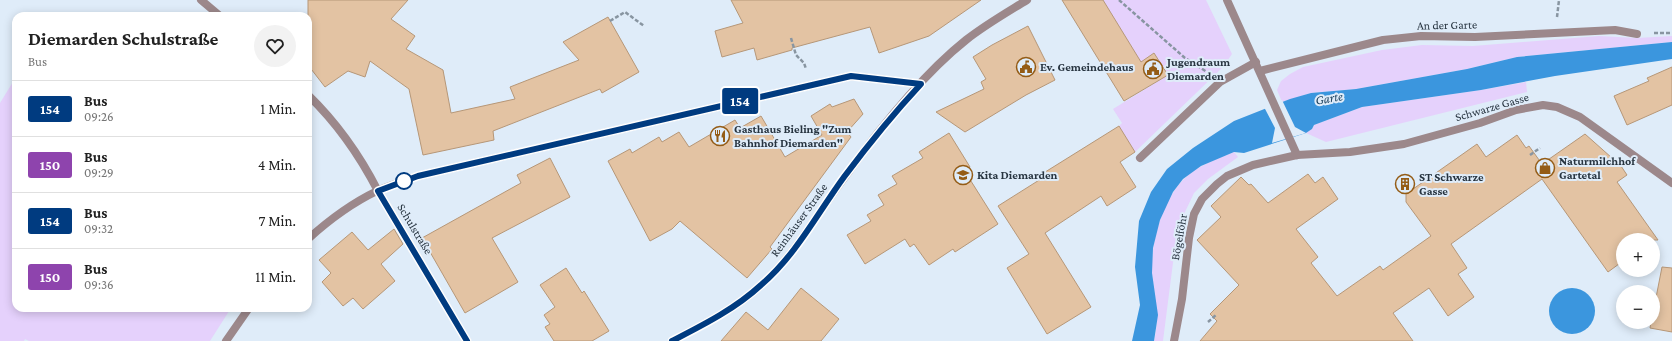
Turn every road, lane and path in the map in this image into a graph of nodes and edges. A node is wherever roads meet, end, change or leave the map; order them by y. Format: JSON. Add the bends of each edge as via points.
{"nodes":[{"id":1,"x":201,"y":0,"type":"edge"},
{"id":2,"x":1027,"y":0,"type":"edge"},
{"id":3,"x":1119,"y":0,"type":"edge"},
{"id":4,"x":1227,"y":0,"type":"edge"},
{"id":5,"x":215,"y":12,"type":"edge"},
{"id":6,"x":610,"y":21,"type":"dead end"},
{"id":7,"x":644,"y":26,"type":"dead end"},
{"id":8,"x":1637,"y":34,"type":"dead end"},
{"id":9,"x":791,"y":38,"type":"dead end"},
{"id":10,"x":1256,"y":62,"type":"junction"},
{"id":11,"x":1260,"y":71,"type":"junction"},
{"id":12,"x":1220,"y":82,"type":"junction"},
{"id":13,"x":921,"y":84,"type":"junction"},
{"id":14,"x":811,"y":85,"type":"junction"},
{"id":15,"x":312,"y":100,"type":"edge"},
{"id":16,"x":1540,"y":148,"type":"dead end"},
{"id":17,"x":1297,"y":154,"type":"junction"},
{"id":18,"x":1530,"y":155,"type":"dead end"},
{"id":19,"x":1140,"y":158,"type":"dead end"},
{"id":20,"x":1672,"y":183,"type":"edge"},
{"id":21,"x":378,"y":191,"type":"junction"},
{"id":22,"x":312,"y":236,"type":"edge"},
{"id":23,"x":246,"y":312,"type":"edge"},
{"id":24,"x":1216,"y":315,"type":"dead end"},
{"id":25,"x":1208,"y":322,"type":"dead end"},
{"id":26,"x":226,"y":341,"type":"edge"},
{"id":27,"x":466,"y":341,"type":"edge"},
{"id":28,"x":672,"y":341,"type":"edge"},
{"id":29,"x":1174,"y":341,"type":"edge"}],
"edges":[{"from":1,"to":5,"type":"street"},
{"from":2,"to":13,"type":"street","name":"Reinhäuser Straße","via":[[966,41]]},
{"from":3,"to":12,"type":"path","via":[[1185,58]]},
{"from":4,"to":10,"type":"street"},
{"from":6,"to":7,"type":"path","via":[[625,12]]},
{"from":8,"to":11,"type":"street","name":"An der Garte","via":[[1615,30],[1475,37],[1421,36],[1383,40]]},
{"from":9,"to":14,"type":"path","via":[[796,55],[804,63]]},
{"from":10,"to":11,"type":"street"},
{"from":10,"to":12,"type":"street"},
{"from":11,"to":17,"type":"street"},
{"from":12,"to":19,"type":"street"},
{"from":13,"to":14,"type":"street","via":[[851,76]]},
{"from":13,"to":28,"type":"street","name":"Reinhäuser Straße","via":[[900,106],[844,177],[781,266],[762,285],[729,310]]},
{"from":14,"to":21,"type":"street","via":[[418,176]]},
{"from":15,"to":21,"type":"street","name":"Schulstraße","via":[[367,169]]},
{"from":16,"to":18,"type":"path"},
{"from":17,"to":20,"type":"street","name":"Schwarze Gasse","via":[[1350,152],[1397,145],[1466,127],[1516,110],[1543,105],[1557,107],[1580,117]]},
{"from":17,"to":29,"type":"street","name":"Bögelföhr","via":[[1238,170],[1227,176],[1202,199],[1191,225]]},
{"from":21,"to":22,"type":"street","via":[[339,213]]},
{"from":21,"to":27,"type":"street","name":"Schulstraße"},
{"from":23,"to":26,"type":"street"},
{"from":24,"to":25,"type":"path"}]}
